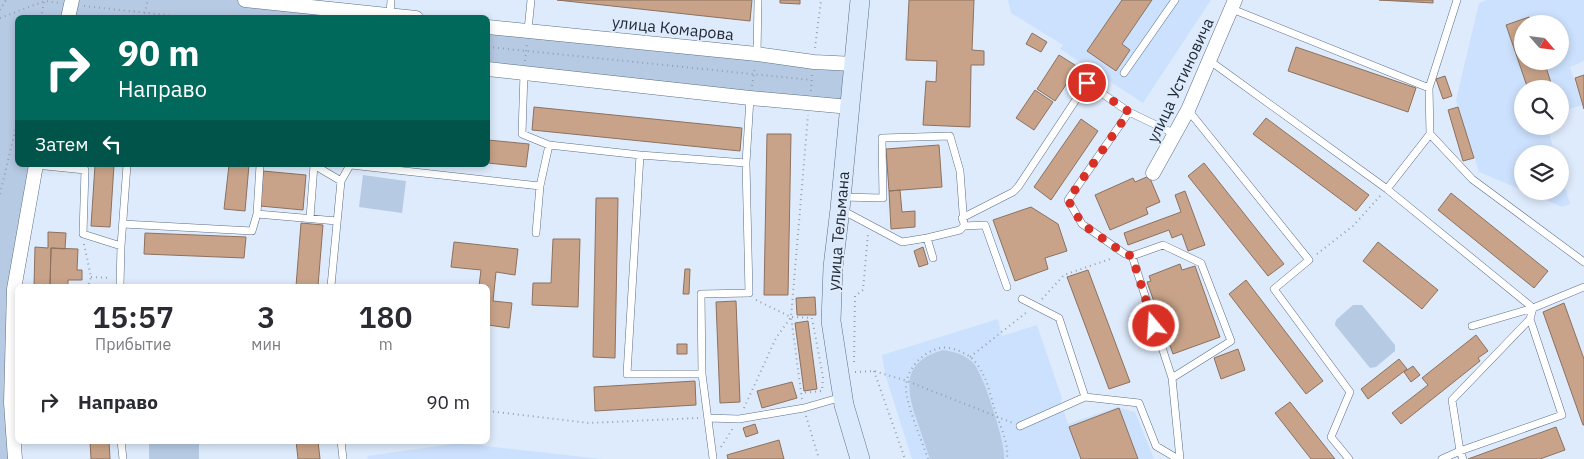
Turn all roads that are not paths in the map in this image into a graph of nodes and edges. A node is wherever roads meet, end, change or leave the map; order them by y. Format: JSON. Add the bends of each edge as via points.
{"nodes":[{"id":1,"x":245,"y":0,"type":"edge"},
{"id":2,"x":531,"y":0,"type":"edge"},
{"id":3,"x":758,"y":0,"type":"edge"},
{"id":4,"x":860,"y":0,"type":"edge"},
{"id":5,"x":1175,"y":0,"type":"edge"},
{"id":6,"x":1457,"y":0,"type":"edge"},
{"id":7,"x":1234,"y":4,"type":"edge"},
{"id":8,"x":391,"y":7,"type":"edge"},
{"id":9,"x":409,"y":15,"type":"edge"},
{"id":10,"x":490,"y":27,"type":"edge"},
{"id":11,"x":528,"y":30,"type":"junction"},
{"id":12,"x":757,"y":54,"type":"junction"},
{"id":13,"x":1210,"y":61,"type":"junction"},
{"id":14,"x":855,"y":64,"type":"junction"},
{"id":15,"x":490,"y":69,"type":"edge"},
{"id":16,"x":524,"y":73,"type":"junction"},
{"id":17,"x":1124,"y":73,"type":"dead end"},
{"id":18,"x":1429,"y":88,"type":"junction"},
{"id":19,"x":750,"y":98,"type":"junction"},
{"id":20,"x":850,"y":107,"type":"junction"},
{"id":21,"x":1188,"y":110,"type":"junction"},
{"id":22,"x":1129,"y":112,"type":"junction"},
{"id":23,"x":1175,"y":134,"type":"junction"},
{"id":24,"x":1430,"y":134,"type":"junction"},
{"id":25,"x":549,"y":145,"type":"junction"},
{"id":26,"x":640,"y":155,"type":"junction"},
{"id":27,"x":746,"y":163,"type":"junction"},
{"id":28,"x":36,"y":167,"type":"edge"},
{"id":29,"x":56,"y":167,"type":"edge"},
{"id":30,"x":127,"y":167,"type":"edge"},
{"id":31,"x":260,"y":167,"type":"edge"},
{"id":32,"x":314,"y":167,"type":"edge"},
{"id":33,"x":316,"y":167,"type":"edge"},
{"id":34,"x":349,"y":167,"type":"edge"},
{"id":35,"x":368,"y":167,"type":"edge"},
{"id":36,"x":1154,"y":173,"type":"dead end"},
{"id":37,"x":341,"y":181,"type":"junction"},
{"id":38,"x":540,"y":186,"type":"junction"},
{"id":39,"x":1387,"y":189,"type":"junction"},
{"id":40,"x":841,"y":203,"type":"junction"},
{"id":41,"x":257,"y":214,"type":"junction"},
{"id":42,"x":310,"y":218,"type":"junction"},
{"id":43,"x":962,"y":218,"type":"junction"},
{"id":44,"x":337,"y":221,"type":"junction"},
{"id":45,"x":123,"y":224,"type":"junction"},
{"id":46,"x":964,"y":226,"type":"junction"},
{"id":47,"x":536,"y":233,"type":"dead end"},
{"id":48,"x":927,"y":238,"type":"junction"},
{"id":49,"x":121,"y":246,"type":"junction"},
{"id":50,"x":1128,"y":255,"type":"junction"},
{"id":51,"x":932,"y":258,"type":"dead end"},
{"id":52,"x":1584,"y":262,"type":"edge"},
{"id":53,"x":120,"y":282,"type":"edge"},
{"id":54,"x":331,"y":284,"type":"edge"},
{"id":55,"x":1007,"y":287,"type":"dead end"},
{"id":56,"x":1584,"y":287,"type":"edge"},
{"id":57,"x":1022,"y":299,"type":"dead end"},
{"id":58,"x":1533,"y":308,"type":"junction"},
{"id":59,"x":1530,"y":319,"type":"junction"},
{"id":60,"x":1472,"y":326,"type":"dead end"},
{"id":61,"x":15,"y":347,"type":"edge"},
{"id":62,"x":702,"y":374,"type":"junction"},
{"id":63,"x":1172,"y":378,"type":"junction"},
{"id":64,"x":843,"y":397,"type":"junction"},
{"id":65,"x":1085,"y":397,"type":"junction"},
{"id":66,"x":708,"y":418,"type":"junction"},
{"id":67,"x":1020,"y":426,"type":"road end"},
{"id":68,"x":122,"y":444,"type":"edge"},
{"id":69,"x":341,"y":444,"type":"edge"},
{"id":70,"x":1460,"y":451,"type":"junction"},
{"id":71,"x":713,"y":458,"type":"road end"},
{"id":72,"x":15,"y":459,"type":"edge"},
{"id":73,"x":123,"y":459,"type":"edge"},
{"id":74,"x":343,"y":459,"type":"edge"},
{"id":75,"x":860,"y":459,"type":"edge"},
{"id":76,"x":1179,"y":459,"type":"edge"},
{"id":77,"x":1349,"y":459,"type":"edge"},
{"id":78,"x":1442,"y":459,"type":"edge"},
{"id":79,"x":1464,"y":459,"type":"edge"}],
"edges":[{"from":1,"to":8,"type":"street"},
{"from":2,"to":11,"type":"lane"},
{"from":3,"to":12,"type":"lane"},
{"from":4,"to":14,"type":"main road","name":"улица Тельмана"},
{"from":5,"to":17,"type":"lane"},
{"from":6,"to":18,"type":"lane"},
{"from":7,"to":13,"type":"street","name":"улица Устиновича"},
{"from":7,"to":18,"type":"lane"},
{"from":8,"to":9,"type":"street"},
{"from":10,"to":11,"type":"street","name":"улица Комарова"},
{"from":11,"to":12,"type":"street","name":"улица Комарова"},
{"from":12,"to":14,"type":"street","name":"улица Комарова"},
{"from":13,"to":21,"type":"street","name":"улица Устиновича"},
{"from":13,"to":39,"type":"lane"},
{"from":14,"to":20,"type":"main road","name":"улица Тельмана"},
{"from":15,"to":16,"type":"street"},
{"from":16,"to":19,"type":"street"},
{"from":16,"to":25,"type":"lane","via":[[522,134]]},
{"from":18,"to":24,"type":"lane"},
{"from":19,"to":20,"type":"street"},
{"from":19,"to":27,"type":"lane"},
{"from":20,"to":40,"type":"main road","name":"улица Тельмана"},
{"from":21,"to":23,"type":"street","name":"улица Устиновича"},
{"from":21,"to":77,"type":"lane","via":[[1309,260],[1274,289],[1350,392],[1331,437]]},
{"from":22,"to":23,"type":"lane"},
{"from":22,"to":43,"type":"lane","via":[[1087,83],[1018,187]]},
{"from":22,"to":50,"type":"lane","via":[[1068,200],[1082,224]]},
{"from":23,"to":36,"type":"street","name":"улица Устиновича"},
{"from":24,"to":39,"type":"lane"},
{"from":24,"to":52,"type":"lane","via":[[1472,179]]},
{"from":25,"to":26,"type":"lane"},
{"from":25,"to":38,"type":"lane"},
{"from":26,"to":27,"type":"lane"},
{"from":26,"to":62,"type":"lane","via":[[627,374]]},
{"from":27,"to":62,"type":"lane","via":[[749,293],[701,294]]},
{"from":28,"to":61,"type":"street","via":[[14,288]]},
{"from":29,"to":49,"type":"lane","via":[[85,170],[83,234]]},
{"from":30,"to":45,"type":"lane"},
{"from":31,"to":41,"type":"lane"},
{"from":32,"to":42,"type":"lane"},
{"from":33,"to":37,"type":"lane"},
{"from":34,"to":37,"type":"lane"},
{"from":35,"to":38,"type":"lane"},
{"from":37,"to":44,"type":"lane"},
{"from":38,"to":47,"type":"lane"},
{"from":39,"to":58,"type":"lane"},
{"from":40,"to":43,"type":"lane","via":[[883,198],[882,138],[950,136],[960,171]]},
{"from":40,"to":48,"type":"lane","via":[[868,224],[902,242]]},
{"from":40,"to":64,"type":"main road","name":"улица Тельмана","via":[[833,267],[831,321]]},
{"from":41,"to":42,"type":"lane"},
{"from":41,"to":45,"type":"lane","via":[[252,231]]},
{"from":42,"to":44,"type":"lane"},
{"from":43,"to":46,"type":"lane"},
{"from":44,"to":54,"type":"lane"},
{"from":45,"to":49,"type":"lane"},
{"from":46,"to":48,"type":"lane","via":[[960,230]]},
{"from":46,"to":55,"type":"lane","via":[[985,225]]},
{"from":48,"to":51,"type":"lane"},
{"from":49,"to":53,"type":"lane"},
{"from":50,"to":63,"type":"lane"},
{"from":50,"to":63,"type":"lane","via":[[1163,245],[1201,263],[1231,341]]},
{"from":56,"to":58,"type":"lane"},
{"from":57,"to":65,"type":"lane","via":[[1059,318]]},
{"from":58,"to":59,"type":"lane"},
{"from":58,"to":60,"type":"lane"},
{"from":59,"to":70,"type":"lane","via":[[1452,400]]},
{"from":59,"to":70,"type":"lane","via":[[1562,415]]},
{"from":61,"to":72,"type":"street","via":[[11,403]]},
{"from":62,"to":66,"type":"lane"},
{"from":63,"to":76,"type":"lane"},
{"from":64,"to":66,"type":"lane","via":[[804,408],[739,419]]},
{"from":64,"to":75,"type":"main road","name":"улица Тельмана"},
{"from":65,"to":67,"type":"lane"},
{"from":65,"to":76,"type":"lane","via":[[1138,403],[1156,446]]},
{"from":66,"to":71,"type":"lane"},
{"from":68,"to":73,"type":"lane"},
{"from":69,"to":74,"type":"lane"},
{"from":70,"to":78,"type":"lane"},
{"from":70,"to":79,"type":"lane"}]}
